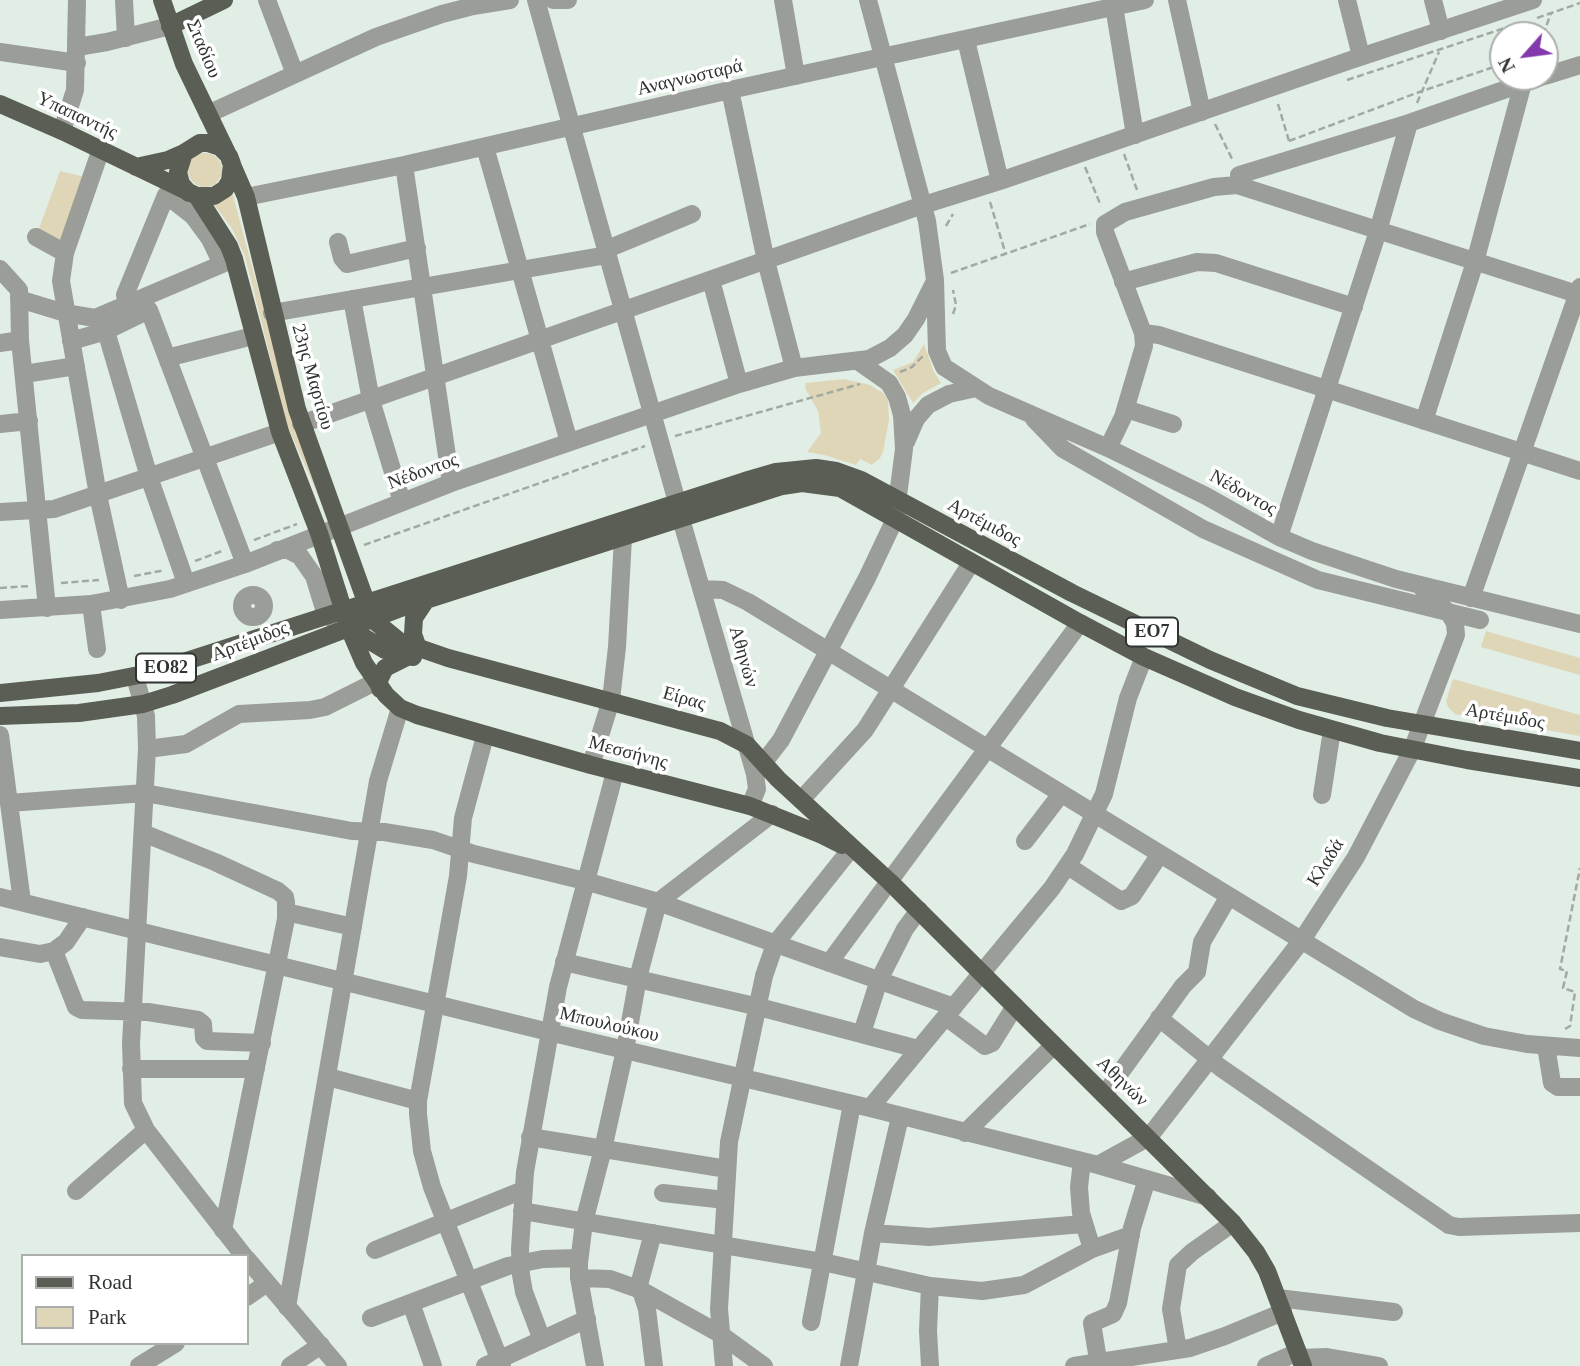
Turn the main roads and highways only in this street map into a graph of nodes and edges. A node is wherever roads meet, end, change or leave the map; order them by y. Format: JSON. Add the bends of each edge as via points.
{"nodes":[{"id":1,"x":162,"y":0,"type":"edge"},
{"id":2,"x":224,"y":0,"type":"edge"},
{"id":3,"x":170,"y":26,"type":"junction"},
{"id":4,"x":0,"y":104,"type":"edge"},
{"id":5,"x":208,"y":114,"type":"junction"},
{"id":6,"x":186,"y":151,"type":"junction"},
{"id":7,"x":230,"y":158,"type":"junction"},
{"id":8,"x":136,"y":167,"type":"junction"},
{"id":9,"x":193,"y":195,"type":"junction"},
{"id":10,"x":679,"y":510,"type":"junction"},
{"id":11,"x":426,"y":600,"type":"junction"},
{"id":12,"x":366,"y":601,"type":"junction"},
{"id":13,"x":335,"y":612,"type":"junction"},
{"id":14,"x":372,"y":620,"type":"junction"},
{"id":15,"x":349,"y":628,"type":"junction"},
{"id":16,"x":413,"y":652,"type":"junction"},
{"id":17,"x":378,"y":685,"type":"junction"},
{"id":18,"x":0,"y":693,"type":"edge"},
{"id":19,"x":0,"y":716,"type":"edge"},
{"id":20,"x":1580,"y":751,"type":"edge"},
{"id":21,"x":1580,"y":778,"type":"edge"},
{"id":22,"x":867,"y":859,"type":"junction"},
{"id":23,"x":1300,"y":1359,"type":"edge"}],
"edges":[{"from":1,"to":3,"type":"main road","name":"Σταδίου"},
{"from":2,"to":3,"type":"main road"},
{"from":3,"to":5,"type":"main road","name":"Σταδίου"},
{"from":4,"to":8,"type":"main road","name":"Υπαπαντής"},
{"from":5,"to":6,"type":"main road","via":[[205,129]]},
{"from":5,"to":7,"type":"main road","name":"23ης Μαρτίου"},
{"from":6,"to":7,"type":"main road","via":[[208,143]]},
{"from":6,"to":8,"type":"main road"},
{"from":6,"to":9,"type":"main road","via":[[178,172],[181,184]]},
{"from":7,"to":9,"type":"main road","via":[[232,173],[225,189],[214,196]]},
{"from":7,"to":12,"type":"main road","name":"23ης Μαρτίου","via":[[246,197],[301,424]]},
{"from":8,"to":9,"type":"main road","name":"Υπαπαντής"},
{"from":9,"to":13,"type":"main road","via":[[229,246],[228,262],[280,432],[337,589]]},
{"from":10,"to":11,"type":"main road","name":"Αρτέμιδος","number":"ΕΟ7","via":[[623,538]]},
{"from":10,"to":12,"type":"main road","name":"Αρτέμιδος","number":"ΕΟ7"},
{"from":10,"to":20,"type":"main road","name":"Αρτέμιδος","number":"ΕΟ7","via":[[776,472],[836,471],[899,499],[1072,593],[1254,680],[1312,701]]},
{"from":10,"to":21,"type":"main road","name":"Αρτέμιδος","number":"ΕΟ7","via":[[802,482],[840,488],[1144,657],[1235,697],[1332,730],[1412,750]]},
{"from":11,"to":14,"type":"main road","name":"Αρτέμιδος","number":"ΕΟ7"},
{"from":11,"to":16,"type":"main road","via":[[414,618]]},
{"from":12,"to":13,"type":"main road","name":"Αρτέμιδος","number":"ΕΟ7"},
{"from":12,"to":14,"type":"main road"},
{"from":13,"to":15,"type":"main road"},
{"from":13,"to":18,"type":"main road","name":"Αρτέμιδος","number":"ΕΟ82","via":[[135,677]]},
{"from":14,"to":15,"type":"main road","name":"Αρτέμιδος","number":"ΕΟ7"},
{"from":14,"to":16,"type":"main road","name":"Είρας"},
{"from":15,"to":16,"type":"main road","via":[[385,650]]},
{"from":15,"to":17,"type":"main road","name":"Μεσσήνης"},
{"from":15,"to":19,"type":"main road","name":"Αρτέμιδος","number":"ΕΟ82","via":[[143,704],[79,713]]},
{"from":16,"to":17,"type":"main road","via":[[385,667]]},
{"from":16,"to":22,"type":"main road","name":"Είρας","via":[[720,731],[747,745]]},
{"from":17,"to":22,"type":"main road","name":"Μεσσήνης","via":[[400,708],[485,736],[750,806]]},
{"from":22,"to":23,"type":"main road","name":"Αθηνών","via":[[1233,1223],[1260,1258]]}]}
